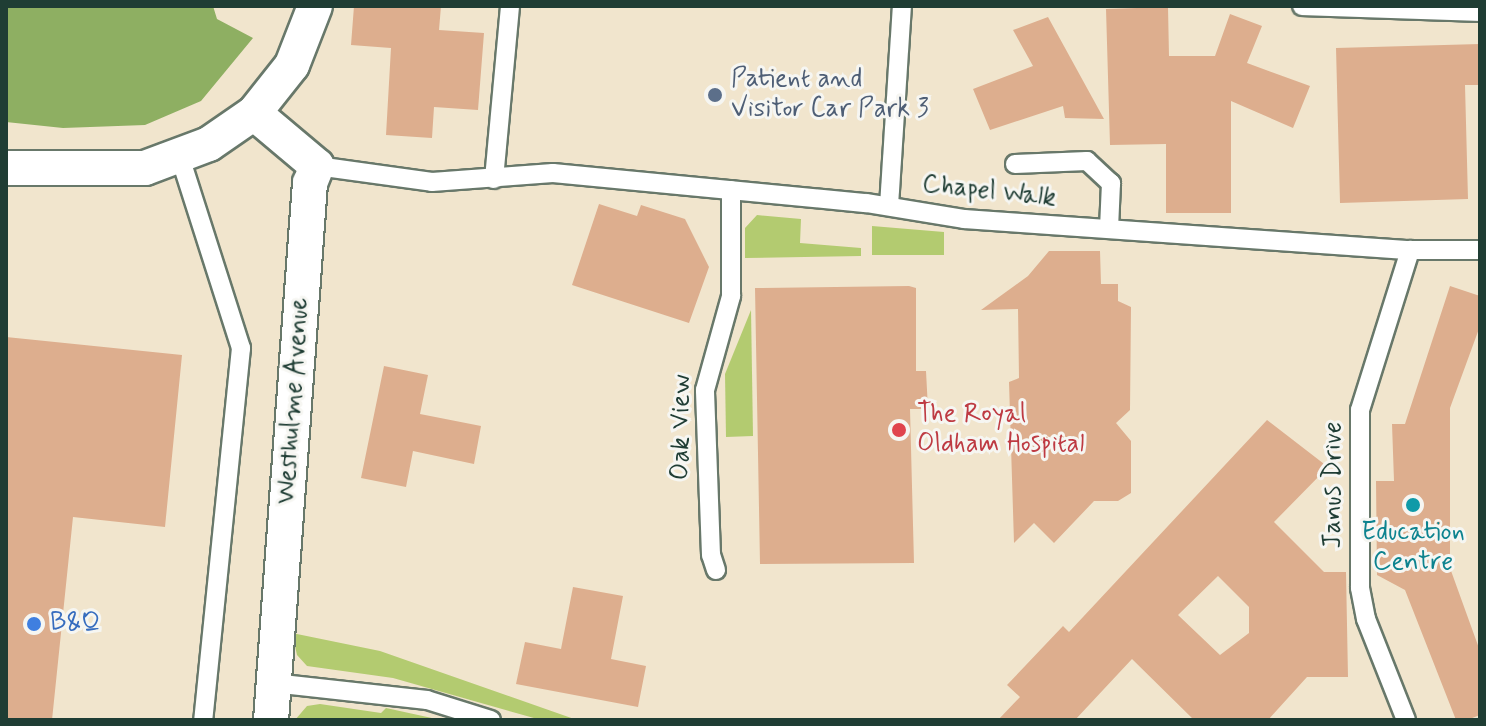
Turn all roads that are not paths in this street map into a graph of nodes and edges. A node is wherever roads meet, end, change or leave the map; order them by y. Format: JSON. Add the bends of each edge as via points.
{"nodes":[{"id":1,"x":315,"y":6,"type":"edge"},
{"id":2,"x":510,"y":6,"type":"edge"},
{"id":3,"x":902,"y":6,"type":"edge"},
{"id":4,"x":1302,"y":6,"type":"edge"},
{"id":5,"x":1480,"y":12,"type":"edge"},
{"id":6,"x":254,"y":113,"type":"junction"},
{"id":7,"x":180,"y":157,"type":"junction"},
{"id":8,"x":1015,"y":164,"type":"dead end"},
{"id":9,"x":317,"y":166,"type":"junction"},
{"id":10,"x":6,"y":168,"type":"edge"},
{"id":11,"x":494,"y":179,"type":"junction"},
{"id":12,"x":731,"y":190,"type":"junction"},
{"id":13,"x":889,"y":206,"type":"junction"},
{"id":14,"x":1109,"y":229,"type":"junction"},
{"id":15,"x":1410,"y":250,"type":"junction"},
{"id":16,"x":1480,"y":250,"type":"edge"},
{"id":17,"x":716,"y":570,"type":"dead end"},
{"id":18,"x":273,"y":683,"type":"junction"},
{"id":19,"x":203,"y":720,"type":"edge"},
{"id":20,"x":271,"y":720,"type":"edge"},
{"id":21,"x":491,"y":720,"type":"edge"},
{"id":22,"x":1406,"y":720,"type":"edge"}],
"edges":[{"from":1,"to":6,"type":"street","via":[[292,65]]},
{"from":2,"to":11,"type":"lane"},
{"from":3,"to":13,"type":"lane"},
{"from":4,"to":5,"type":"lane"},
{"from":6,"to":7,"type":"street"},
{"from":6,"to":9,"type":"street"},
{"from":7,"to":10,"type":"street","via":[[102,172]]},
{"from":7,"to":19,"type":"lane","via":[[241,348]]},
{"from":8,"to":14,"type":"lane","via":[[1087,161],[1111,183]]},
{"from":9,"to":11,"type":"lane","name":"Chapel Walk","via":[[432,182]]},
{"from":9,"to":18,"type":"street","name":"Westhulme Avenue","via":[[310,183]]},
{"from":11,"to":12,"type":"lane","name":"Chapel Walk","via":[[553,173]]},
{"from":12,"to":13,"type":"lane","name":"Chapel Walk"},
{"from":12,"to":17,"type":"lane","name":"Oak View","via":[[731,296],[705,390],[711,555]]},
{"from":13,"to":14,"type":"lane","name":"Chapel Walk","via":[[937,216]]},
{"from":14,"to":15,"type":"lane","name":"Chapel Walk"},
{"from":15,"to":16,"type":"lane","name":"Chapel Walk"},
{"from":15,"to":22,"type":"lane","name":"Janus Drive","via":[[1360,410],[1360,588],[1366,619]]},
{"from":18,"to":20,"type":"street","name":"Westhulme Avenue"},
{"from":18,"to":21,"type":"lane","via":[[427,700]]}]}
